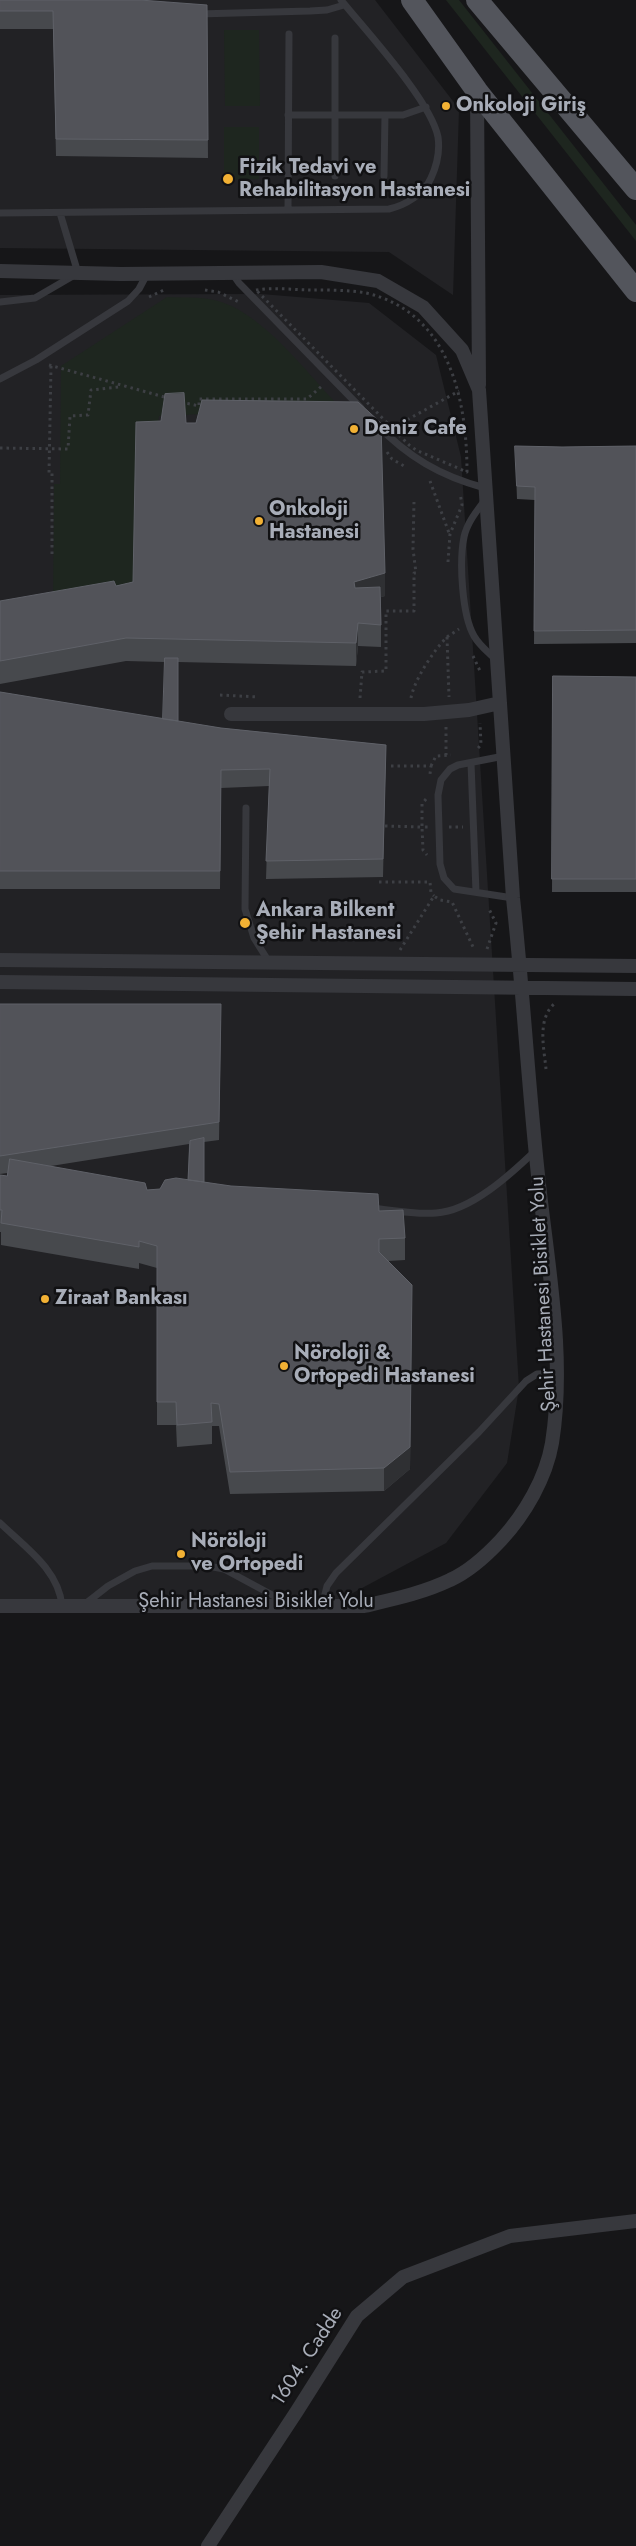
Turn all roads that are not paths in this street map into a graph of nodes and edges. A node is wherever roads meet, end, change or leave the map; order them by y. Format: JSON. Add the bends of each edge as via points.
{"nodes":[{"id":1,"x":412,"y":0,"type":"edge"},
{"id":2,"x":477,"y":0,"type":"edge"},
{"id":3,"x":484,"y":0,"type":"edge"},
{"id":4,"x":343,"y":2,"type":"edge"},
{"id":5,"x":194,"y":14,"type":"edge"},
{"id":6,"x":288,"y":34,"type":"dead end"},
{"id":7,"x":336,"y":38,"type":"dead end"},
{"id":8,"x":513,"y":42,"type":"junction"},
{"id":9,"x":477,"y":91,"type":"junction"},
{"id":10,"x":426,"y":107,"type":"junction"},
{"id":11,"x":288,"y":115,"type":"junction"},
{"id":12,"x":336,"y":115,"type":"junction"},
{"id":13,"x":384,"y":115,"type":"junction"},
{"id":14,"x":335,"y":176,"type":"dead end"},
{"id":15,"x":384,"y":176,"type":"dead end"},
{"id":16,"x":636,"y":189,"type":"edge"},
{"id":17,"x":288,"y":210,"type":"junction"},
{"id":18,"x":0,"y":213,"type":"edge"},
{"id":19,"x":60,"y":213,"type":"junction"},
{"id":20,"x":0,"y":271,"type":"edge"},
{"id":21,"x":78,"y":273,"type":"junction"},
{"id":22,"x":232,"y":273,"type":"junction"},
{"id":23,"x":147,"y":274,"type":"junction"},
{"id":24,"x":636,"y":291,"type":"edge"},
{"id":25,"x":0,"y":302,"type":"edge"},
{"id":26,"x":0,"y":380,"type":"edge"},
{"id":27,"x":478,"y":390,"type":"junction"},
{"id":28,"x":364,"y":412,"type":"edge"},
{"id":29,"x":371,"y":419,"type":"edge"},
{"id":30,"x":486,"y":493,"type":"junction"},
{"id":31,"x":497,"y":662,"type":"junction"},
{"id":32,"x":500,"y":703,"type":"junction"},
{"id":33,"x":231,"y":714,"type":"dead end"},
{"id":34,"x":504,"y":756,"type":"junction"},
{"id":35,"x":471,"y":763,"type":"junction"},
{"id":36,"x":246,"y":808,"type":"dead end"},
{"id":37,"x":476,"y":892,"type":"junction"},
{"id":38,"x":513,"y":898,"type":"junction"},
{"id":39,"x":0,"y":960,"type":"edge"},
{"id":40,"x":270,"y":962,"type":"junction"},
{"id":41,"x":522,"y":966,"type":"junction"},
{"id":42,"x":636,"y":966,"type":"edge"},
{"id":43,"x":0,"y":982,"type":"edge"},
{"id":44,"x":522,"y":989,"type":"junction"},
{"id":45,"x":636,"y":989,"type":"edge"},
{"id":46,"x":535,"y":1150,"type":"junction"},
{"id":47,"x":359,"y":1208,"type":"edge"},
{"id":48,"x":558,"y":1373,"type":"junction"},
{"id":49,"x":0,"y":1523,"type":"edge"},
{"id":50,"x":0,"y":1606,"type":"edge"},
{"id":51,"x":82,"y":1606,"type":"junction"},
{"id":52,"x":292,"y":1606,"type":"junction"},
{"id":53,"x":322,"y":1606,"type":"junction"},
{"id":54,"x":62,"y":1607,"type":"junction"},
{"id":55,"x":636,"y":2221,"type":"edge"},
{"id":56,"x":208,"y":2546,"type":"edge"}],
"edges":[{"from":1,"to":9,"type":"main road"},
{"from":2,"to":8,"type":"main road"},
{"from":3,"to":8,"type":"main road"},
{"from":4,"to":5,"type":"lane","via":[[327,10],[310,12]]},
{"from":4,"to":10,"type":"lane"},
{"from":6,"to":11,"type":"lane"},
{"from":7,"to":12,"type":"lane"},
{"from":8,"to":16,"type":"main road"},
{"from":9,"to":24,"type":"main road"},
{"from":9,"to":27,"type":"street"},
{"from":10,"to":13,"type":"lane","via":[[403,115]]},
{"from":10,"to":17,"type":"lane","via":[[438,137],[438,154],[428,183],[418,195],[403,206],[389,209]]},
{"from":11,"to":12,"type":"lane"},
{"from":11,"to":17,"type":"lane"},
{"from":12,"to":13,"type":"lane"},
{"from":12,"to":14,"type":"lane"},
{"from":13,"to":15,"type":"lane"},
{"from":17,"to":19,"type":"lane"},
{"from":18,"to":19,"type":"lane"},
{"from":19,"to":21,"type":"lane"},
{"from":20,"to":21,"type":"street"},
{"from":21,"to":23,"type":"street"},
{"from":21,"to":25,"type":"lane","via":[[35,298]]},
{"from":22,"to":23,"type":"street"},
{"from":22,"to":27,"type":"street","via":[[321,272],[378,281],[423,307],[462,350]]},
{"from":22,"to":28,"type":"lane"},
{"from":23,"to":26,"type":"lane","via":[[128,301]]},
{"from":27,"to":30,"type":"street"},
{"from":29,"to":30,"type":"lane","via":[[415,459]]},
{"from":30,"to":31,"type":"street"},
{"from":30,"to":31,"type":"lane","via":[[464,536],[462,555],[466,615],[475,637]]},
{"from":31,"to":32,"type":"street"},
{"from":32,"to":33,"type":"street","via":[[424,714]]},
{"from":32,"to":34,"type":"street"},
{"from":34,"to":35,"type":"lane"},
{"from":34,"to":38,"type":"street"},
{"from":35,"to":37,"type":"lane"},
{"from":35,"to":37,"type":"lane","via":[[450,769],[439,787],[440,864],[448,884],[461,891]]},
{"from":36,"to":40,"type":"lane","via":[[245,909],[254,938]]},
{"from":37,"to":38,"type":"lane"},
{"from":38,"to":41,"type":"street"},
{"from":39,"to":40,"type":"street"},
{"from":40,"to":41,"type":"street"},
{"from":41,"to":42,"type":"street"},
{"from":41,"to":44,"type":"street"},
{"from":43,"to":44,"type":"street"},
{"from":44,"to":45,"type":"street"},
{"from":44,"to":46,"type":"street"},
{"from":46,"to":47,"type":"lane","via":[[474,1201],[437,1213]]},
{"from":46,"to":48,"type":"street"},
{"from":48,"to":53,"type":"lane","via":[[537,1374],[526,1381],[336,1573],[327,1586]]},
{"from":48,"to":53,"type":"street","via":[[551,1445],[536,1489],[514,1526],[486,1556],[452,1580],[410,1595],[364,1606]]},
{"from":49,"to":54,"type":"lane","via":[[53,1577]]},
{"from":50,"to":54,"type":"street"},
{"from":51,"to":52,"type":"street"},
{"from":51,"to":52,"type":"lane","via":[[134,1571],[152,1566],[208,1566],[224,1569]]},
{"from":51,"to":54,"type":"street"},
{"from":52,"to":53,"type":"street"},
{"from":55,"to":56,"type":"street","name":"1604. Cadde","via":[[510,2236],[403,2277],[358,2316]]}]}
